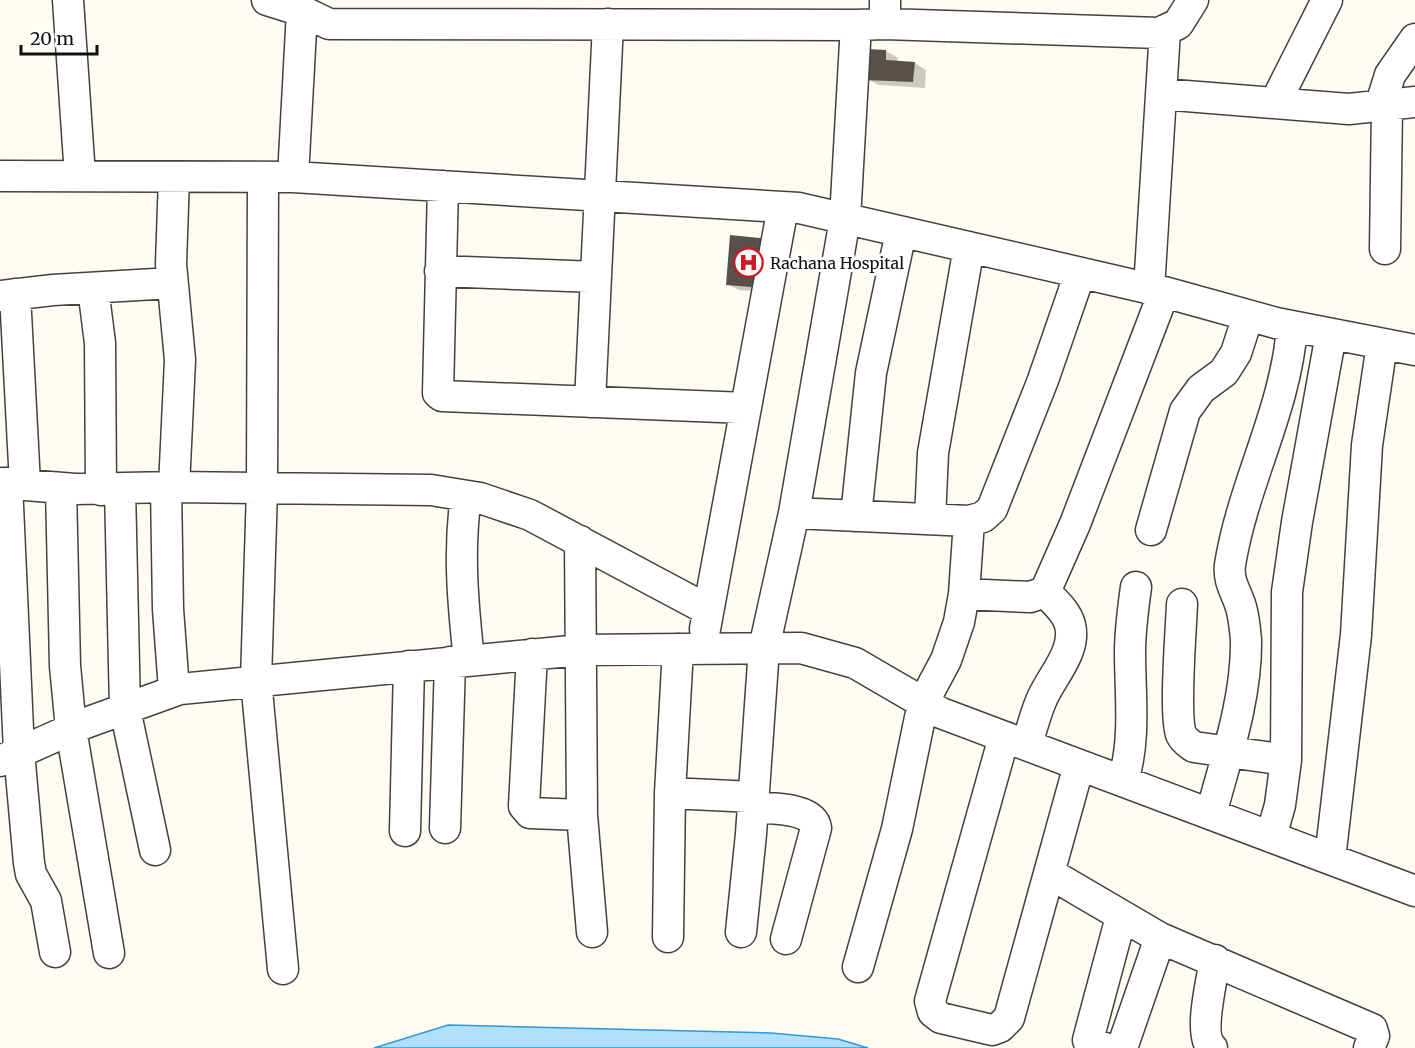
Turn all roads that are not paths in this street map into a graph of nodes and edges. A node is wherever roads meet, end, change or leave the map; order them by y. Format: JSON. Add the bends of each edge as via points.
{"nodes":[{"id":1,"x":68,"y":0,"type":"edge"},
{"id":2,"x":267,"y":0,"type":"edge"},
{"id":3,"x":1327,"y":0,"type":"edge"},
{"id":4,"x":1194,"y":1,"type":"edge"},
{"id":5,"x":302,"y":11,"type":"junction"},
{"id":6,"x":356,"y":12,"type":"edge"},
{"id":7,"x":705,"y":12,"type":"edge"},
{"id":8,"x":876,"y":16,"type":"edge"},
{"id":9,"x":608,"y":24,"type":"junction"},
{"id":10,"x":1165,"y":30,"type":"junction"},
{"id":11,"x":1415,"y":39,"type":"edge"},
{"id":12,"x":1161,"y":94,"type":"junction"},
{"id":13,"x":1275,"y":103,"type":"junction"},
{"id":14,"x":1394,"y":105,"type":"edge"},
{"id":15,"x":0,"y":176,"type":"edge"},
{"id":16,"x":80,"y":176,"type":"junction"},
{"id":17,"x":174,"y":177,"type":"junction"},
{"id":18,"x":263,"y":177,"type":"junction"},
{"id":19,"x":293,"y":177,"type":"junction"},
{"id":20,"x":443,"y":186,"type":"junction"},
{"id":21,"x":600,"y":196,"type":"junction"},
{"id":22,"x":783,"y":207,"type":"junction"},
{"id":23,"x":845,"y":219,"type":"junction"},
{"id":24,"x":901,"y":232,"type":"junction"},
{"id":25,"x":969,"y":247,"type":"junction"},
{"id":26,"x":1385,"y":249,"type":"dead end"},
{"id":27,"x":440,"y":271,"type":"junction"},
{"id":28,"x":1080,"y":273,"type":"junction"},
{"id":29,"x":596,"y":277,"type":"junction"},
{"id":30,"x":172,"y":284,"type":"junction"},
{"id":31,"x":93,"y":288,"type":"junction"},
{"id":32,"x":1157,"y":291,"type":"junction"},
{"id":33,"x":8,"y":295,"type":"edge"},
{"id":34,"x":1248,"y":316,"type":"junction"},
{"id":35,"x":1292,"y":327,"type":"junction"},
{"id":36,"x":1331,"y":334,"type":"junction"},
{"id":37,"x":1382,"y":344,"type":"junction"},
{"id":38,"x":1415,"y":350,"type":"edge"},
{"id":39,"x":590,"y":402,"type":"junction"},
{"id":40,"x":746,"y":408,"type":"junction"},
{"id":41,"x":11,"y":484,"type":"edge"},
{"id":42,"x":170,"y":487,"type":"junction"},
{"id":43,"x":61,"y":488,"type":"junction"},
{"id":44,"x":110,"y":490,"type":"junction"},
{"id":45,"x":262,"y":490,"type":"junction"},
{"id":46,"x":466,"y":496,"type":"junction"},
{"id":47,"x":794,"y":513,"type":"junction"},
{"id":48,"x":856,"y":516,"type":"junction"},
{"id":49,"x":930,"y":519,"type":"junction"},
{"id":50,"x":969,"y":521,"type":"junction"},
{"id":51,"x":1151,"y":530,"type":"dead end"},
{"id":52,"x":580,"y":541,"type":"junction"},
{"id":53,"x":1136,"y":587,"type":"dead end"},
{"id":54,"x":1046,"y":592,"type":"junction"},
{"id":55,"x":964,"y":594,"type":"junction"},
{"id":56,"x":1240,"y":603,"type":"junction"},
{"id":57,"x":1182,"y":604,"type":"dead end"},
{"id":58,"x":1287,"y":604,"type":"junction"},
{"id":59,"x":708,"y":610,"type":"junction"},
{"id":60,"x":764,"y":648,"type":"junction"},
{"id":61,"x":690,"y":649,"type":"junction"},
{"id":62,"x":580,"y":650,"type":"junction"},
{"id":63,"x":532,"y":654,"type":"junction"},
{"id":64,"x":459,"y":661,"type":"junction"},
{"id":65,"x":409,"y":666,"type":"junction"},
{"id":66,"x":256,"y":680,"type":"junction"},
{"id":67,"x":174,"y":690,"type":"junction"},
{"id":68,"x":923,"y":703,"type":"junction"},
{"id":69,"x":125,"y":709,"type":"junction"},
{"id":70,"x":71,"y":729,"type":"junction"},
{"id":71,"x":1015,"y":741,"type":"junction"},
{"id":72,"x":1228,"y":751,"type":"junction"},
{"id":73,"x":9,"y":757,"type":"edge"},
{"id":74,"x":1286,"y":760,"type":"junction"},
{"id":75,"x":1079,"y":765,"type":"junction"},
{"id":76,"x":1123,"y":781,"type":"junction"},
{"id":77,"x":670,"y":793,"type":"junction"},
{"id":78,"x":753,"y":802,"type":"junction"},
{"id":79,"x":1211,"y":814,"type":"junction"},
{"id":80,"x":582,"y":815,"type":"junction"},
{"id":81,"x":445,"y":828,"type":"dead end"},
{"id":82,"x":405,"y":831,"type":"dead end"},
{"id":83,"x":1271,"y":837,"type":"junction"},
{"id":84,"x":155,"y":850,"type":"dead end"},
{"id":85,"x":1330,"y":859,"type":"junction"},
{"id":86,"x":1049,"y":873,"type":"junction"},
{"id":87,"x":1415,"y":891,"type":"edge"},
{"id":88,"x":1121,"y":917,"type":"junction"},
{"id":89,"x":592,"y":932,"type":"dead end"},
{"id":90,"x":741,"y":932,"type":"dead end"},
{"id":91,"x":668,"y":937,"type":"dead end"},
{"id":92,"x":1160,"y":938,"type":"junction"},
{"id":93,"x":786,"y":939,"type":"dead end"},
{"id":94,"x":55,"y":952,"type":"dead end"},
{"id":95,"x":109,"y":953,"type":"dead end"},
{"id":96,"x":1215,"y":960,"type":"junction"},
{"id":97,"x":858,"y":967,"type":"dead end"},
{"id":98,"x":283,"y":969,"type":"dead end"},
{"id":99,"x":1105,"y":1048,"type":"edge"},
{"id":100,"x":1122,"y":1048,"type":"edge"},
{"id":101,"x":1212,"y":1048,"type":"edge"},
{"id":102,"x":1370,"y":1048,"type":"edge"}],
"edges":[{"from":1,"to":16,"type":"street"},
{"from":2,"to":5,"type":"street"},
{"from":3,"to":13,"type":"street"},
{"from":4,"to":10,"type":"street","via":[[1178,24]]},
{"from":5,"to":6,"type":"street","via":[[329,24]]},
{"from":5,"to":19,"type":"street"},
{"from":6,"to":9,"type":"street"},
{"from":7,"to":8,"type":"street"},
{"from":7,"to":9,"type":"street"},
{"from":8,"to":10,"type":"street","via":[[1159,33]]},
{"from":8,"to":23,"type":"street"},
{"from":9,"to":21,"type":"street"},
{"from":10,"to":12,"type":"street"},
{"from":11,"to":14,"type":"street","via":[[1390,75]]},
{"from":12,"to":13,"type":"street"},
{"from":12,"to":32,"type":"street"},
{"from":13,"to":14,"type":"street","via":[[1350,109]]},
{"from":14,"to":26,"type":"street"},
{"from":15,"to":16,"type":"street"},
{"from":16,"to":17,"type":"street"},
{"from":17,"to":18,"type":"street"},
{"from":17,"to":30,"type":"street"},
{"from":18,"to":19,"type":"street"},
{"from":18,"to":45,"type":"street"},
{"from":19,"to":20,"type":"street"},
{"from":20,"to":21,"type":"street"},
{"from":20,"to":27,"type":"street"},
{"from":21,"to":22,"type":"street"},
{"from":21,"to":29,"type":"street"},
{"from":22,"to":23,"type":"street"},
{"from":22,"to":40,"type":"street"},
{"from":23,"to":24,"type":"street"},
{"from":23,"to":47,"type":"street"},
{"from":24,"to":25,"type":"street"},
{"from":24,"to":48,"type":"street","via":[[871,373]]},
{"from":25,"to":28,"type":"street"},
{"from":25,"to":49,"type":"street","via":[[933,453]]},
{"from":27,"to":29,"type":"street"},
{"from":27,"to":39,"type":"street","via":[[441,396]]},
{"from":28,"to":32,"type":"street"},
{"from":28,"to":50,"type":"street","via":[[992,509]]},
{"from":29,"to":39,"type":"street"},
{"from":30,"to":31,"type":"street"},
{"from":30,"to":42,"type":"street","via":[[180,360]]},
{"from":31,"to":33,"type":"street"},
{"from":31,"to":44,"type":"street"},
{"from":32,"to":34,"type":"street"},
{"from":32,"to":54,"type":"street","via":[[1075,524]]},
{"from":33,"to":41,"type":"street"},
{"from":34,"to":35,"type":"street"},
{"from":34,"to":51,"type":"street","via":[[1230,363],[1193,398],[1185,411]]},
{"from":35,"to":36,"type":"street"},
{"from":35,"to":56,"type":"street","via":[[1284,386],[1243,510],[1230,567],[1230,581]]},
{"from":36,"to":37,"type":"street"},
{"from":36,"to":58,"type":"street","via":[[1296,522]]},
{"from":37,"to":38,"type":"street"},
{"from":37,"to":85,"type":"street","via":[[1367,445],[1356,635]]},
{"from":39,"to":40,"type":"street"},
{"from":40,"to":59,"type":"street"},
{"from":41,"to":43,"type":"street"},
{"from":41,"to":73,"type":"street"},
{"from":42,"to":44,"type":"street"},
{"from":42,"to":45,"type":"street"},
{"from":42,"to":67,"type":"street","via":[[168,609]]},
{"from":43,"to":44,"type":"street"},
{"from":43,"to":70,"type":"street","via":[[65,666]]},
{"from":44,"to":69,"type":"street"},
{"from":45,"to":46,"type":"street","via":[[431,490]]},
{"from":45,"to":66,"type":"street"},
{"from":46,"to":52,"type":"street","via":[[530,514]]},
{"from":46,"to":64,"type":"street","via":[[460,534]]},
{"from":47,"to":48,"type":"street"},
{"from":47,"to":60,"type":"street"},
{"from":48,"to":49,"type":"street"},
{"from":49,"to":50,"type":"street"},
{"from":50,"to":55,"type":"street"},
{"from":52,"to":59,"type":"street"},
{"from":52,"to":62,"type":"street"},
{"from":53,"to":76,"type":"street","via":[[1130,643],[1132,737]]},
{"from":54,"to":55,"type":"street","via":[[1030,597]]},
{"from":54,"to":71,"type":"street","via":[[1070,624],[1069,648]]},
{"from":55,"to":68,"type":"street","via":[[946,660]]},
{"from":56,"to":58,"type":"street"},
{"from":56,"to":72,"type":"street","via":[[1246,640],[1244,668]]},
{"from":57,"to":72,"type":"street","via":[[1181,734],[1194,747]]},
{"from":58,"to":74,"type":"street"},
{"from":59,"to":61,"type":"street"},
{"from":60,"to":61,"type":"street"},
{"from":60,"to":68,"type":"street","via":[[801,648],[855,663]]},
{"from":60,"to":78,"type":"street"},
{"from":61,"to":62,"type":"street"},
{"from":61,"to":77,"type":"street"},
{"from":62,"to":63,"type":"street"},
{"from":62,"to":80,"type":"street"},
{"from":63,"to":64,"type":"street"},
{"from":63,"to":80,"type":"street","via":[[524,806],[531,813]]},
{"from":64,"to":65,"type":"street"},
{"from":64,"to":81,"type":"street"},
{"from":65,"to":66,"type":"street"},
{"from":65,"to":82,"type":"street"},
{"from":66,"to":67,"type":"street"},
{"from":66,"to":98,"type":"street"},
{"from":67,"to":69,"type":"street"},
{"from":68,"to":71,"type":"street"},
{"from":68,"to":97,"type":"street","via":[[897,829]]},
{"from":69,"to":70,"type":"street"},
{"from":69,"to":84,"type":"street"},
{"from":70,"to":73,"type":"street"},
{"from":70,"to":95,"type":"street"},
{"from":71,"to":75,"type":"street"},
{"from":71,"to":86,"type":"street","via":[[930,1001],[933,1012],[941,1018],[992,1030],[1009,1018]]},
{"from":72,"to":74,"type":"street"},
{"from":72,"to":79,"type":"street"},
{"from":73,"to":94,"type":"street","via":[[31,874],[46,901]]},
{"from":74,"to":83,"type":"street"},
{"from":75,"to":76,"type":"street"},
{"from":75,"to":86,"type":"street"},
{"from":76,"to":79,"type":"street"},
{"from":77,"to":78,"type":"street"},
{"from":77,"to":91,"type":"street"},
{"from":78,"to":90,"type":"street"},
{"from":78,"to":93,"type":"street","via":[[807,815],[815,822]]},
{"from":79,"to":83,"type":"street"},
{"from":80,"to":89,"type":"street"},
{"from":83,"to":85,"type":"street"},
{"from":85,"to":87,"type":"street"},
{"from":86,"to":88,"type":"street"},
{"from":88,"to":92,"type":"street"},
{"from":88,"to":99,"type":"street","via":[[1088,1041]]},
{"from":92,"to":96,"type":"street"},
{"from":92,"to":100,"type":"street"},
{"from":96,"to":101,"type":"street","via":[[1205,1028]]},
{"from":96,"to":102,"type":"street","via":[[1372,1029]]}]}
